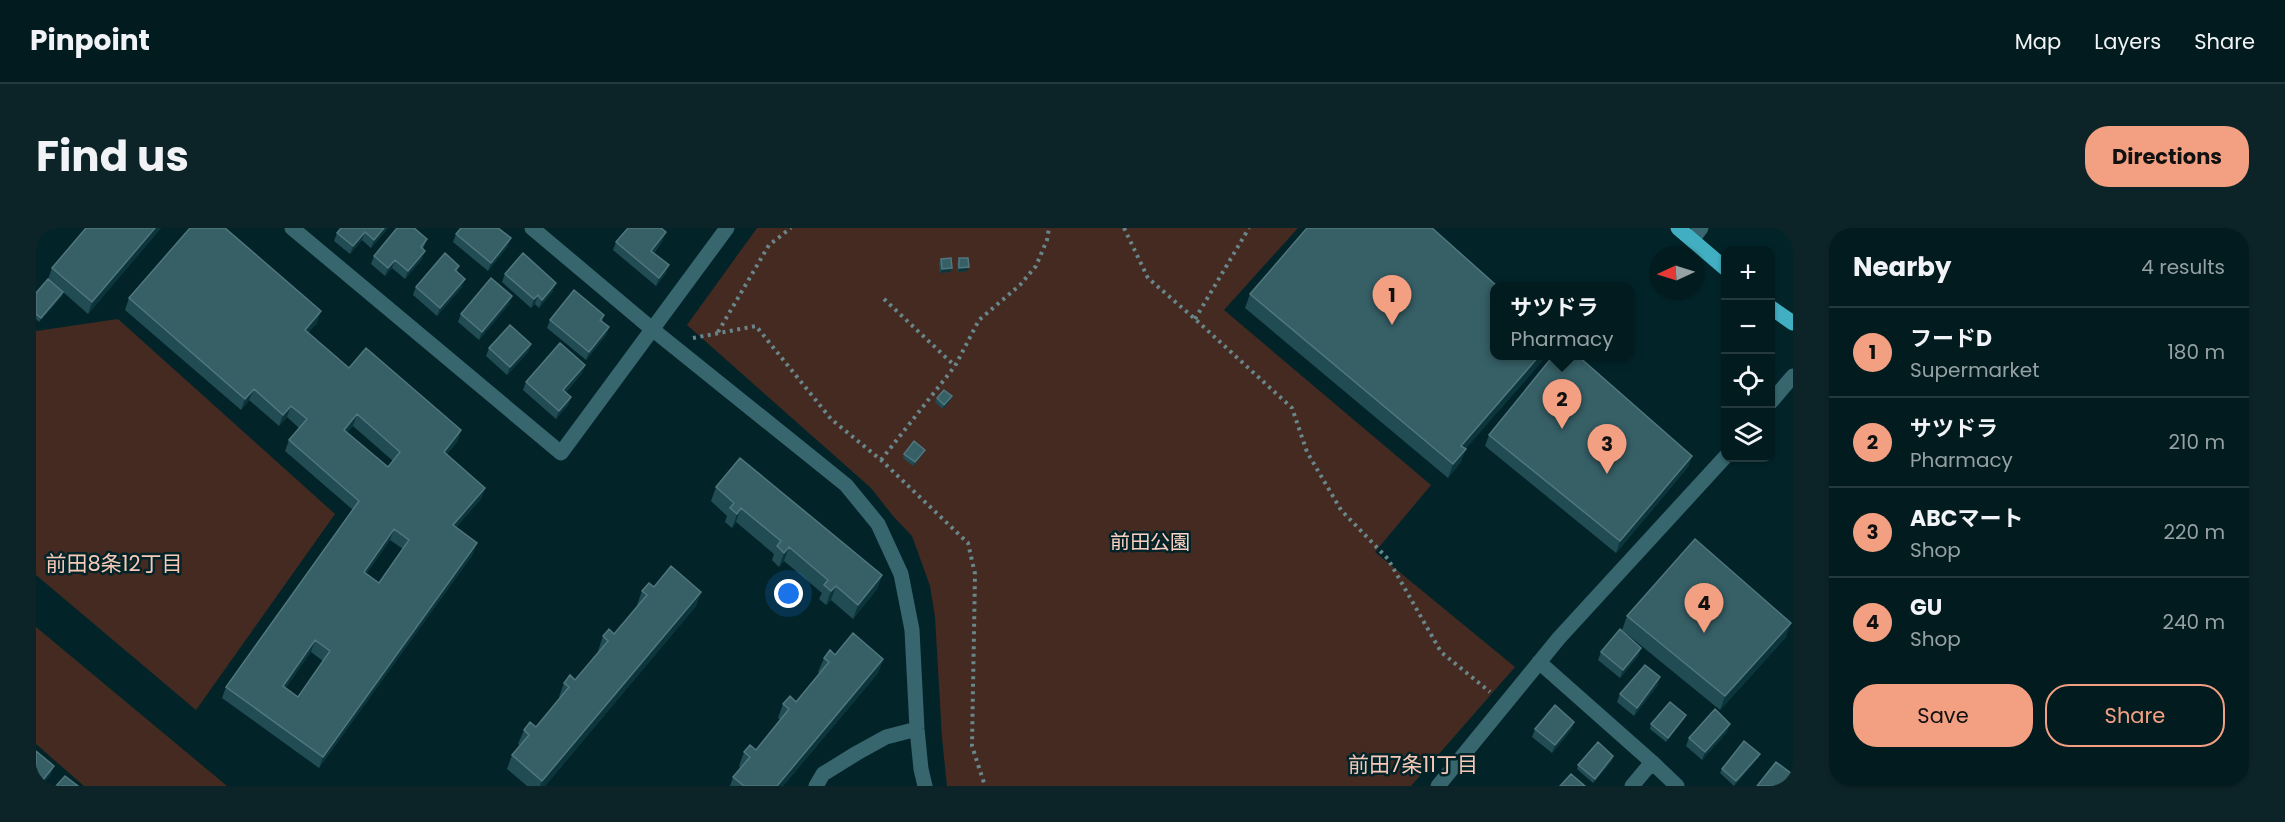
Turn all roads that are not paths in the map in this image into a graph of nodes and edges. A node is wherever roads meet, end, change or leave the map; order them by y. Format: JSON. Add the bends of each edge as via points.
{"nodes":[{"id":1,"x":291,"y":228,"type":"edge"},
{"id":2,"x":532,"y":228,"type":"edge"},
{"id":3,"x":727,"y":228,"type":"edge"},
{"id":4,"x":1678,"y":228,"type":"edge"},
{"id":5,"x":1697,"y":234,"type":"edge"},
{"id":6,"x":1721,"y":263,"type":"edge"},
{"id":7,"x":1775,"y":310,"type":"edge"},
{"id":8,"x":1793,"y":322,"type":"edge"},
{"id":9,"x":652,"y":329,"type":"junction"},
{"id":10,"x":1793,"y":376,"type":"edge"},
{"id":11,"x":1775,"y":397,"type":"edge"},
{"id":12,"x":1721,"y":460,"type":"edge"},
{"id":13,"x":1539,"y":662,"type":"junction"},
{"id":14,"x":917,"y":729,"type":"junction"},
{"id":15,"x":1652,"y":762,"type":"junction"},
{"id":16,"x":816,"y":786,"type":"edge"},
{"id":17,"x":925,"y":786,"type":"edge"},
{"id":18,"x":1438,"y":786,"type":"edge"},
{"id":19,"x":1632,"y":786,"type":"edge"},
{"id":20,"x":1677,"y":786,"type":"edge"}],
"edges":[{"from":1,"to":9,"type":"street","via":[[561,453]]},
{"from":2,"to":9,"type":"street"},
{"from":3,"to":9,"type":"street"},
{"from":4,"to":5,"type":"main road"},
{"from":5,"to":6,"type":"main road"},
{"from":7,"to":8,"type":"main road"},
{"from":9,"to":14,"type":"street","via":[[846,485],[878,524],[901,574],[912,630]]},
{"from":10,"to":11,"type":"street"},
{"from":12,"to":13,"type":"street"},
{"from":13,"to":15,"type":"street"},
{"from":13,"to":18,"type":"street"},
{"from":14,"to":16,"type":"street","via":[[886,737],[857,753],[823,774]]},
{"from":14,"to":17,"type":"street"},
{"from":15,"to":19,"type":"street"},
{"from":15,"to":20,"type":"street"}]}
